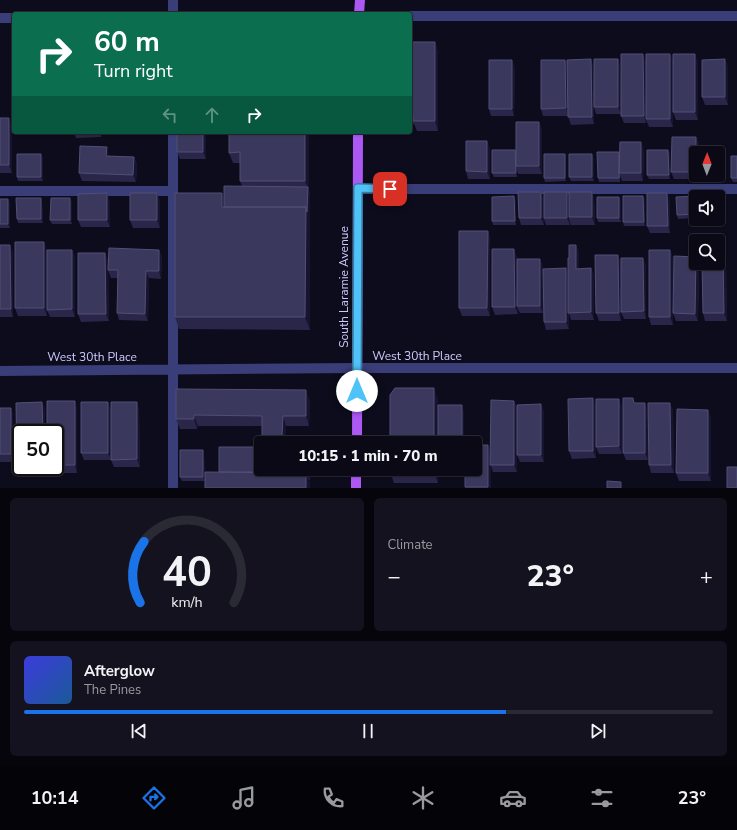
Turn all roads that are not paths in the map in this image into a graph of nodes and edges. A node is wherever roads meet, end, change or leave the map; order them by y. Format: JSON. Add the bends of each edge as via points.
{"nodes":[{"id":1,"x":173,"y":0,"type":"edge"},
{"id":2,"x":360,"y":0,"type":"edge"},
{"id":3,"x":173,"y":12,"type":"edge"},
{"id":4,"x":359,"y":12,"type":"edge"},
{"id":5,"x":412,"y":16,"type":"edge"},
{"id":6,"x":737,"y":16,"type":"edge"},
{"id":7,"x":0,"y":18,"type":"edge"},
{"id":8,"x":12,"y":18,"type":"edge"},
{"id":9,"x":173,"y":134,"type":"edge"},
{"id":10,"x":358,"y":134,"type":"edge"},
{"id":11,"x":358,"y":188,"type":"junction"},
{"id":12,"x":737,"y":190,"type":"edge"},
{"id":13,"x":0,"y":191,"type":"edge"},
{"id":14,"x":173,"y":191,"type":"junction"},
{"id":15,"x":357,"y":368,"type":"junction"},
{"id":16,"x":737,"y":368,"type":"edge"},
{"id":17,"x":172,"y":370,"type":"junction"},
{"id":18,"x":0,"y":371,"type":"edge"},
{"id":19,"x":356,"y":436,"type":"edge"},
{"id":20,"x":356,"y":476,"type":"edge"},
{"id":21,"x":173,"y":488,"type":"edge"},
{"id":22,"x":356,"y":488,"type":"edge"}],
"edges":[{"from":1,"to":3,"type":"street"},
{"from":2,"to":4,"type":"main road"},
{"from":5,"to":6,"type":"street"},
{"from":7,"to":8,"type":"street"},
{"from":9,"to":14,"type":"street"},
{"from":10,"to":11,"type":"main road","name":"South Laramie Avenue"},
{"from":11,"to":12,"type":"street"},
{"from":11,"to":15,"type":"main road","name":"South Laramie Avenue"},
{"from":13,"to":14,"type":"street"},
{"from":14,"to":17,"type":"street"},
{"from":15,"to":16,"type":"street","name":"West 30th Place"},
{"from":15,"to":17,"type":"street","name":"West 30th Place"},
{"from":15,"to":19,"type":"main road","name":"South Laramie Avenue"},
{"from":17,"to":18,"type":"street","name":"West 30th Place"},
{"from":17,"to":21,"type":"street"},
{"from":20,"to":22,"type":"main road"}]}
